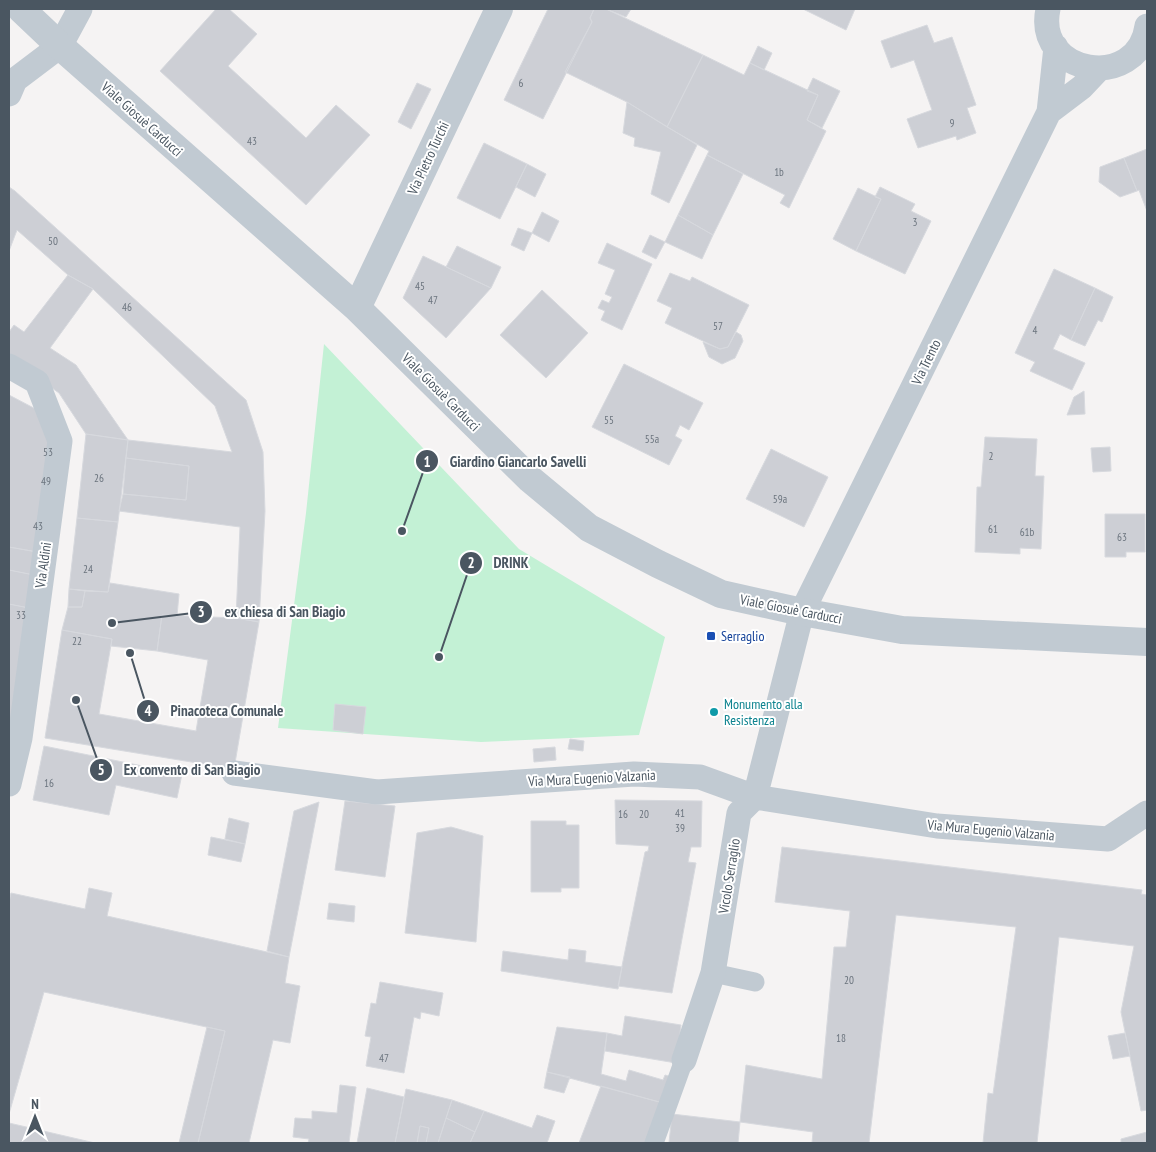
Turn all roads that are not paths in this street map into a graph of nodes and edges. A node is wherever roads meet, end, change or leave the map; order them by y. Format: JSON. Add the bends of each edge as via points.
{"nodes":[{"id":1,"x":21,"y":9,"type":"edge"},
{"id":2,"x":80,"y":9,"type":"edge"},
{"id":3,"x":499,"y":9,"type":"edge"},
{"id":4,"x":1034,"y":9,"type":"edge"},
{"id":5,"x":1147,"y":26,"type":"edge"},
{"id":6,"x":1051,"y":29,"type":"edge"},
{"id":7,"x":60,"y":46,"type":"junction"},
{"id":8,"x":1136,"y":61,"type":"edge"},
{"id":9,"x":1099,"y":69,"type":"junction"},
{"id":10,"x":9,"y":94,"type":"edge"},
{"id":11,"x":1049,"y":112,"type":"junction"},
{"id":12,"x":357,"y":308,"type":"junction"},
{"id":13,"x":9,"y":366,"type":"edge"},
{"id":14,"x":802,"y":612,"type":"junction"},
{"id":15,"x":1147,"y":642,"type":"edge"},
{"id":16,"x":234,"y":773,"type":"dead end"},
{"id":17,"x":9,"y":784,"type":"edge"},
{"id":18,"x":755,"y":798,"type":"junction"},
{"id":19,"x":1147,"y":813,"type":"edge"},
{"id":20,"x":713,"y":973,"type":"junction"},
{"id":21,"x":755,"y":982,"type":"dead end"},
{"id":22,"x":684,"y":1060,"type":"joint"},
{"id":23,"x":654,"y":1143,"type":"edge"}],
"edges":[{"from":1,"to":7,"type":"street","name":"Viale Giosuè Carducci"},
{"from":2,"to":7,"type":"street"},
{"from":3,"to":12,"type":"street","name":"Via Pietro Turchi"},
{"from":4,"to":6,"type":"street"},
{"from":5,"to":8,"type":"street"},
{"from":6,"to":9,"type":"street","via":[[1068,59],[1082,67]]},
{"from":6,"to":11,"type":"street"},
{"from":7,"to":10,"type":"street","via":[[15,80]]},
{"from":7,"to":12,"type":"street","name":"Viale Giosuè Carducci"},
{"from":8,"to":9,"type":"street"},
{"from":9,"to":11,"type":"street","via":[[1082,87]]},
{"from":11,"to":14,"type":"street","name":"Via Trento"},
{"from":12,"to":14,"type":"street","name":"Viale Giosuè Carducci","via":[[530,479],[589,528],[721,594]]},
{"from":13,"to":17,"type":"street","name":"Via Aldini","via":[[37,382],[60,441],[20,738]]},
{"from":14,"to":15,"type":"street","name":"Viale Giosuè Carducci","via":[[902,630]]},
{"from":14,"to":18,"type":"street","name":"Vicolo Serraglio"},
{"from":16,"to":18,"type":"street","name":"Via Mura Eugenio Valzania","via":[[377,792],[634,774],[700,777]]},
{"from":18,"to":19,"type":"street","name":"Via Mura Eugenio Valzania","via":[[937,826],[1108,839]]},
{"from":18,"to":20,"type":"street","name":"Vicolo Serraglio","via":[[739,813]]},
{"from":20,"to":21,"type":"street"},
{"from":20,"to":22,"type":"street","name":"Vicolo Serraglio"},
{"from":22,"to":23,"type":"street","name":"Vicolo Serraglio"}]}
